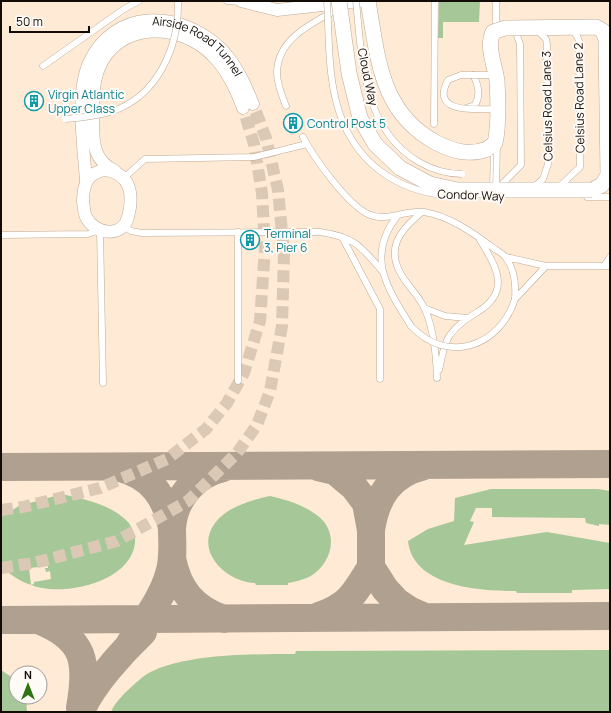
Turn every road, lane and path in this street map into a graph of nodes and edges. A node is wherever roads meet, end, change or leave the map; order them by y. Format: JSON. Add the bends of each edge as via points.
{"nodes":[{"id":1,"x":132,"y":1,"type":"edge"},
{"id":2,"x":140,"y":1,"type":"edge"},
{"id":3,"x":178,"y":1,"type":"edge"},
{"id":4,"x":227,"y":1,"type":"edge"},
{"id":5,"x":241,"y":1,"type":"edge"},
{"id":6,"x":327,"y":1,"type":"edge"},
{"id":7,"x":351,"y":1,"type":"edge"},
{"id":8,"x":368,"y":1,"type":"edge"},
{"id":9,"x":435,"y":1,"type":"edge"},
{"id":10,"x":496,"y":1,"type":"edge"},
{"id":11,"x":124,"y":9,"type":"junction"},
{"id":12,"x":565,"y":27,"type":"junction"},
{"id":13,"x":505,"y":28,"type":"junction"},
{"id":14,"x":530,"y":28,"type":"junction"},
{"id":15,"x":42,"y":66,"type":"dead end"},
{"id":16,"x":473,"y":75,"type":"junction"},
{"id":17,"x":496,"y":75,"type":"junction"},
{"id":18,"x":286,"y":106,"type":"dead end"},
{"id":19,"x":465,"y":109,"type":"junction"},
{"id":20,"x":497,"y":109,"type":"junction"},
{"id":21,"x":65,"y":119,"type":"dead end"},
{"id":22,"x":434,"y":124,"type":"dead end"},
{"id":23,"x":497,"y":130,"type":"junction"},
{"id":24,"x":303,"y":138,"type":"dead end"},
{"id":25,"x":307,"y":144,"type":"junction"},
{"id":26,"x":120,"y":174,"type":"junction"},
{"id":27,"x":462,"y":174,"type":"dead end"},
{"id":28,"x":86,"y":181,"type":"junction"},
{"id":29,"x":557,"y":190,"type":"junction"},
{"id":30,"x":499,"y":192,"type":"junction"},
{"id":31,"x":609,"y":197,"type":"dead end"},
{"id":32,"x":423,"y":212,"type":"junction"},
{"id":33,"x":400,"y":214,"type":"junction"},
{"id":34,"x":124,"y":226,"type":"junction"},
{"id":35,"x":100,"y":230,"type":"junction"},
{"id":36,"x":238,"y":232,"type":"junction"},
{"id":37,"x":1,"y":235,"type":"edge"},
{"id":38,"x":342,"y":236,"type":"junction"},
{"id":39,"x":478,"y":237,"type":"junction"},
{"id":40,"x":506,"y":257,"type":"junction"},
{"id":41,"x":610,"y":257,"type":"edge"},
{"id":42,"x":546,"y":266,"type":"junction"},
{"id":43,"x":607,"y":266,"type":"edge"},
{"id":44,"x":382,"y":271,"type":"junction"},
{"id":45,"x":515,"y":299,"type":"junction"},
{"id":46,"x":424,"y":308,"type":"junction"},
{"id":47,"x":466,"y":318,"type":"junction"},
{"id":48,"x":380,"y":379,"type":"dead end"},
{"id":49,"x":238,"y":381,"type":"dead end"},
{"id":50,"x":103,"y":383,"type":"dead end"}],
"edges":[{"from":1,"to":11,"type":"lane"},
{"from":2,"to":11,"type":"lane"},
{"from":3,"to":21,"type":"lane","bridge":true,"via":[[177,24],[169,57],[148,88],[132,101],[112,111],[90,117]]},
{"from":4,"to":5,"type":"lane"},
{"from":5,"to":7,"type":"street","via":[[277,10]]},
{"from":6,"to":30,"type":"lane","name":"Condor Way","bridge":true,"via":[[332,80],[336,101],[353,143],[367,161],[385,176],[427,193],[444,196]]},
{"from":7,"to":18,"type":"lane","via":[[308,25],[290,41],[281,56],[277,73]]},
{"from":7,"to":27,"type":"lane","name":"Cloud Way","bridge":true,"via":[[365,78],[373,108],[384,129],[412,158],[439,171]]},
{"from":7,"to":30,"type":"street","bridge":true,"via":[[349,73],[360,118],[375,144],[400,168],[430,184],[457,190]]},
{"from":8,"to":23,"type":"street","bridge":true,"via":[[382,78],[394,105],[416,131],[443,146],[473,153],[492,146]]},
{"from":9,"to":22,"type":"lane"},
{"from":10,"to":30,"type":"lane"},
{"from":11,"to":15,"type":"lane"},
{"from":12,"to":14,"type":"street","bridge":true},
{"from":12,"to":29,"type":"lane","name":"Celsius Road Lane 2","bridge":true,"via":[[574,32],[578,41],[580,167]]},
{"from":12,"to":29,"type":"street","bridge":true,"via":[[596,27],[605,35],[608,170],[605,182],[592,190]]},
{"from":13,"to":14,"type":"street","bridge":true},
{"from":13,"to":17,"type":"street","bridge":true,"via":[[493,32],[491,36]]},
{"from":13,"to":30,"type":"lane","bridge":true,"via":[[516,33],[520,44],[521,165]]},
{"from":14,"to":30,"type":"lane","name":"Celsius Road Lane 3","bridge":true,"via":[[542,34],[547,45],[547,173],[538,185]]},
{"from":16,"to":17,"type":"lane","bridge":true},
{"from":16,"to":19,"type":"lane","via":[[478,87],[478,102],[476,106]]},
{"from":16,"to":19,"type":"lane","bridge":true,"via":[[461,74],[452,77],[444,88],[444,97],[449,105]]},
{"from":17,"to":20,"type":"street","bridge":true},
{"from":19,"to":20,"type":"lane","bridge":true},
{"from":20,"to":23,"type":"street","bridge":true},
{"from":23,"to":30,"type":"lane","bridge":true},
{"from":24,"to":25,"type":"lane"},
{"from":25,"to":26,"type":"lane","via":[[254,157],[145,159]]},
{"from":25,"to":33,"type":"lane","via":[[339,187],[360,209],[381,218]]},
{"from":26,"to":28,"type":"street","via":[[98,171],[90,175]]},
{"from":26,"to":28,"type":"street","name":"Airside Road Tunnel","via":[[105,166],[97,156],[93,128],[94,97],[99,68],[106,56],[126,38],[139,33],[166,31],[195,42],[213,55],[248,106],[234,64],[220,48],[195,29],[167,20],[136,22],[121,28],[97,49],[88,64],[83,96],[82,147]]},
{"from":26,"to":34,"type":"street","via":[[128,182],[130,190],[129,212]]},
{"from":28,"to":35,"type":"street","via":[[83,189],[86,218]]},
{"from":29,"to":30,"type":"street","bridge":true},
{"from":30,"to":31,"type":"lane","name":"Condor Way","via":[[531,196]]},
{"from":32,"to":33,"type":"lane"},
{"from":32,"to":39,"type":"lane","via":[[439,216]]},
{"from":32,"to":46,"type":"lane","via":[[399,234],[395,257],[396,266]]},
{"from":33,"to":44,"type":"lane","via":[[391,225],[382,244]]},
{"from":34,"to":35,"type":"street","via":[[116,231]]},
{"from":34,"to":36,"type":"lane","via":[[131,231],[142,233]]},
{"from":35,"to":37,"type":"lane","via":[[88,234]]},
{"from":35,"to":50,"type":"lane"},
{"from":36,"to":38,"type":"lane","via":[[320,232]]},
{"from":36,"to":49,"type":"lane"},
{"from":38,"to":44,"type":"lane","via":[[362,247]]},
{"from":38,"to":48,"type":"lane","via":[[380,309]]},
{"from":39,"to":40,"type":"lane"},
{"from":39,"to":47,"type":"lane","via":[[497,269],[498,285],[492,300]]},
{"from":40,"to":42,"type":"lane"},
{"from":40,"to":45,"type":"lane","via":[[516,283]]},
{"from":41,"to":43,"type":"lane"},
{"from":42,"to":43,"type":"lane"},
{"from":42,"to":45,"type":"lane"},
{"from":44,"to":45,"type":"lane","bridge":true,"via":[[398,306],[411,326],[427,340],[439,344],[464,347],[495,333],[507,319]]},
{"from":46,"to":47,"type":"lane","via":[[445,316]]},
{"from":46,"to":47,"type":"lane","via":[[433,334],[437,378],[447,340]]}]}
